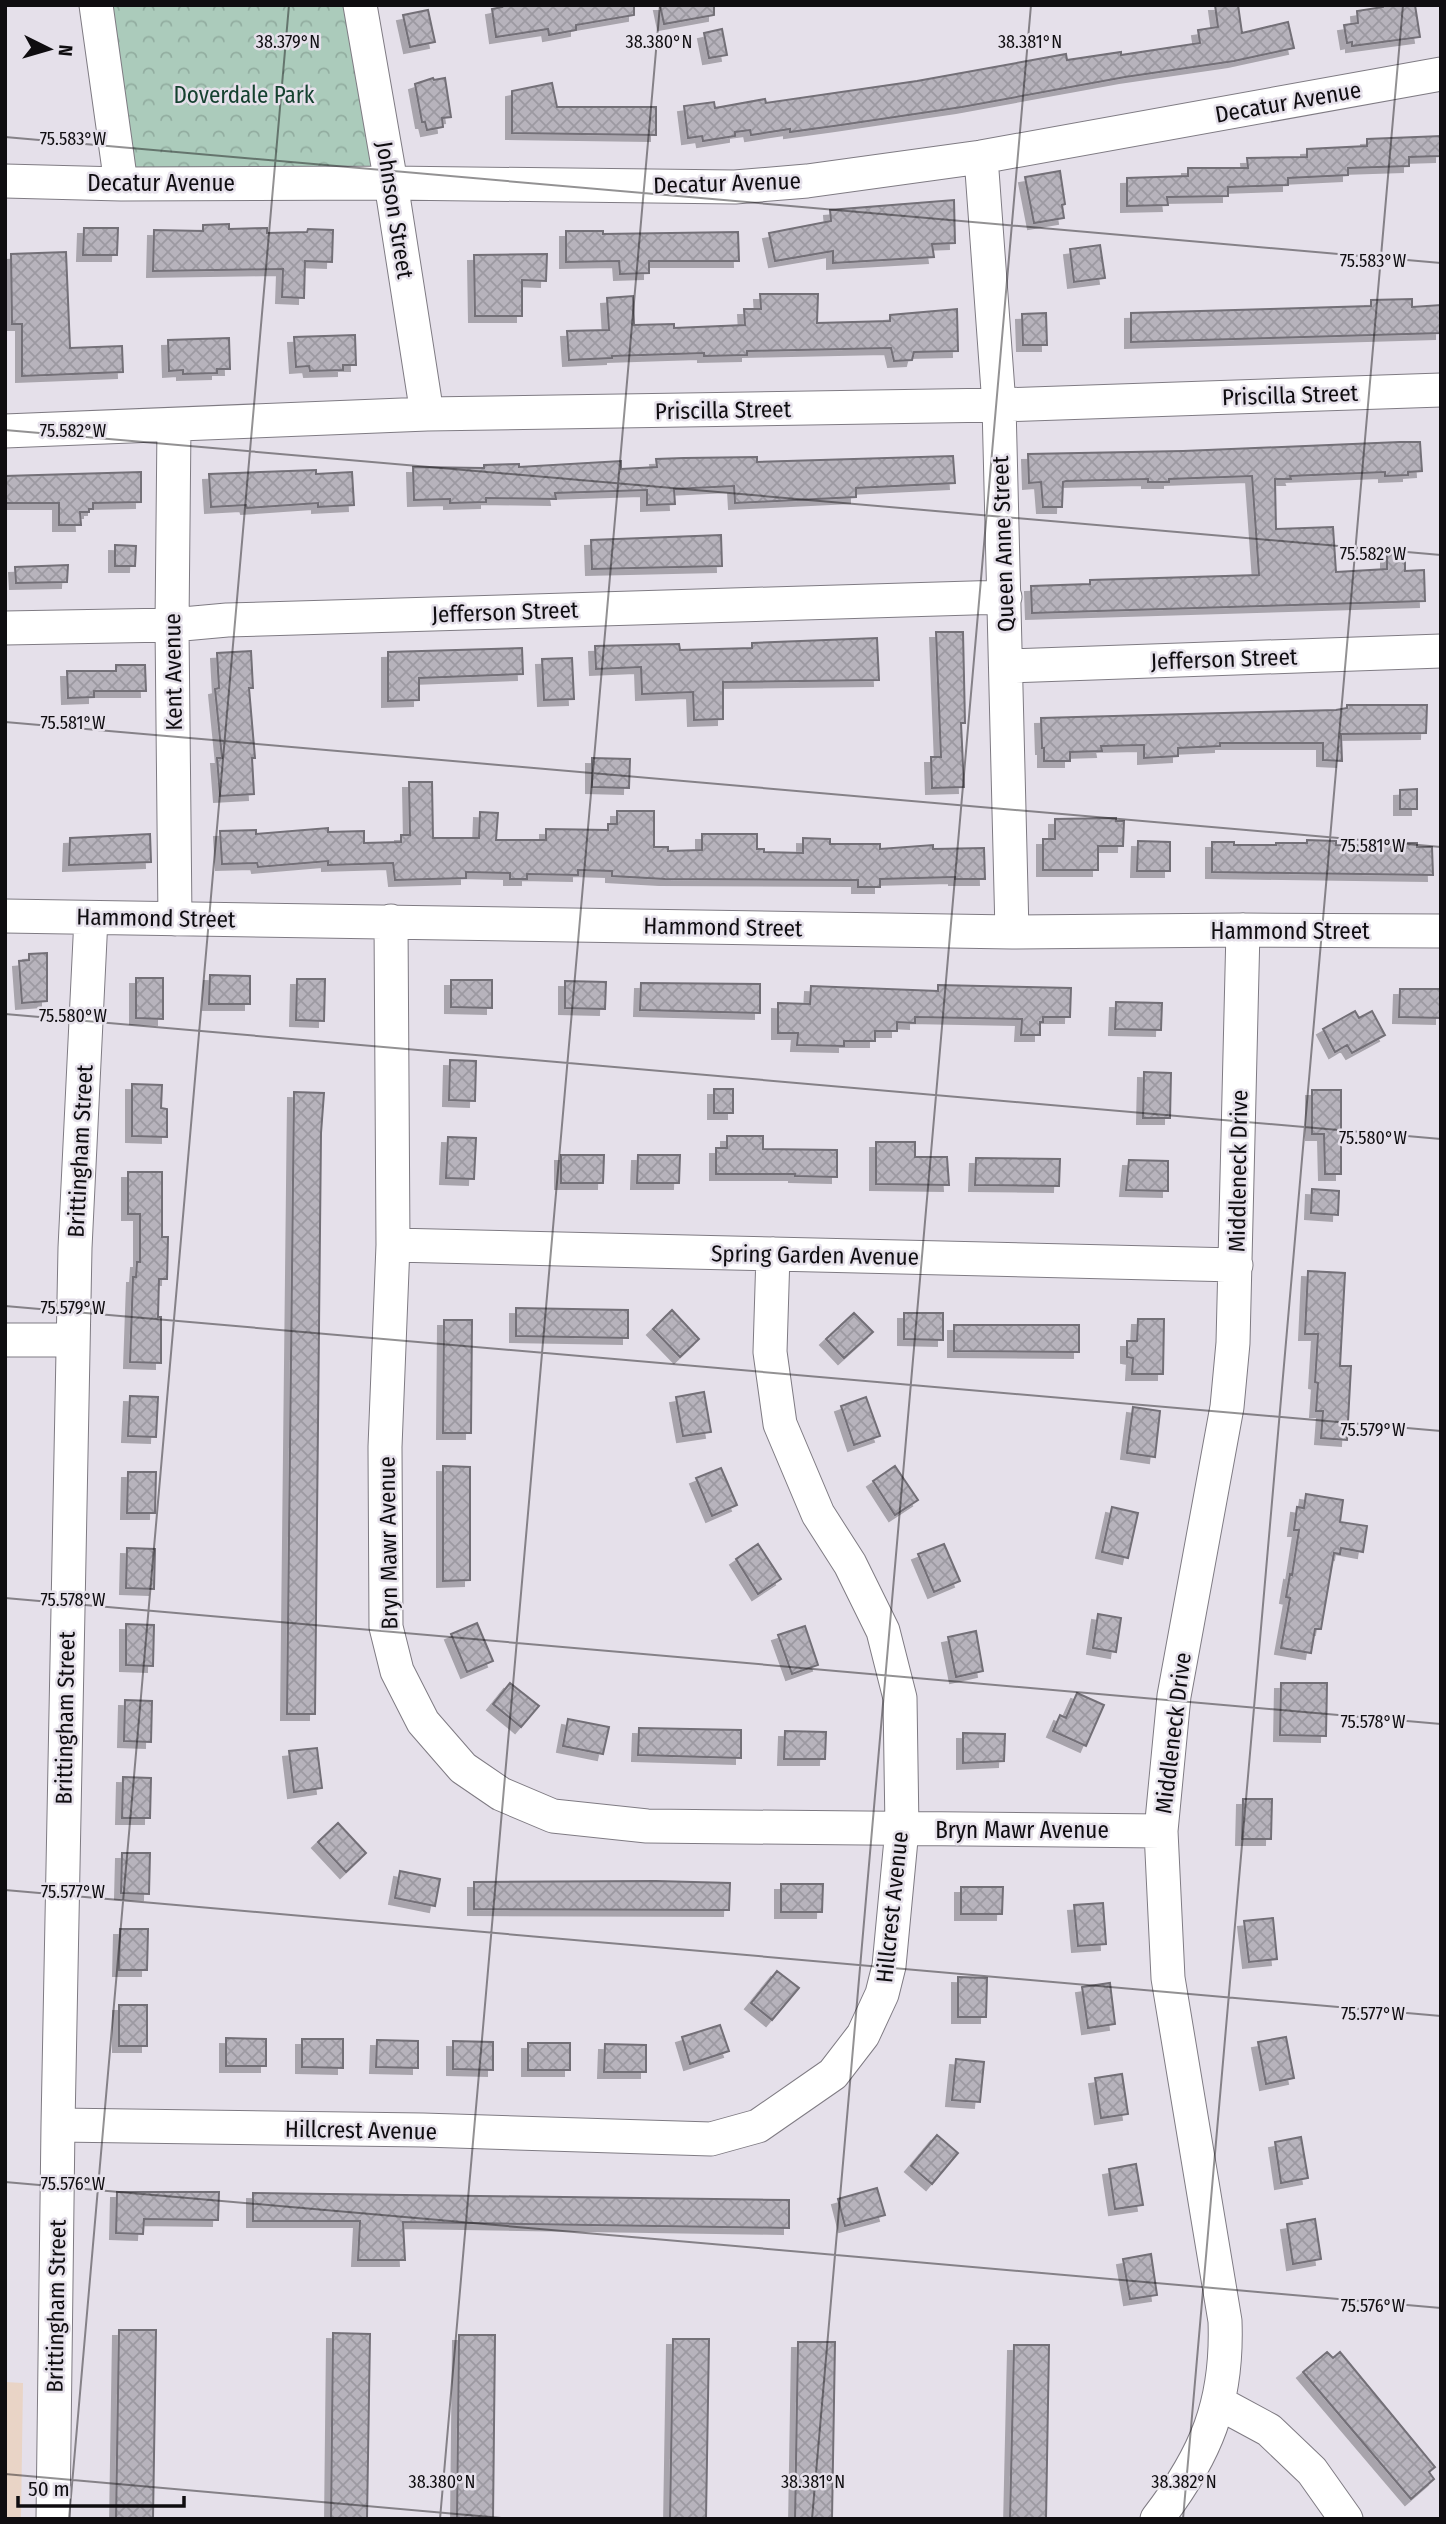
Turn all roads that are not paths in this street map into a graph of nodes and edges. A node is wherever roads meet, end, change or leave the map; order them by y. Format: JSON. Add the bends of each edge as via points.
{"nodes":[{"id":1,"x":96,"y":5,"type":"edge"},
{"id":2,"x":360,"y":5,"type":"edge"},
{"id":3,"x":1441,"y":74,"type":"edge"},
{"id":4,"x":981,"y":157,"type":"junction"},
{"id":5,"x":5,"y":181,"type":"edge"},
{"id":6,"x":391,"y":183,"type":"junction"},
{"id":7,"x":121,"y":184,"type":"junction"},
{"id":8,"x":1441,"y":390,"type":"edge"},
{"id":9,"x":999,"y":405,"type":"junction"},
{"id":10,"x":427,"y":414,"type":"junction"},
{"id":11,"x":174,"y":425,"type":"junction"},
{"id":12,"x":5,"y":431,"type":"edge"},
{"id":13,"x":1005,"y":597,"type":"junction"},
{"id":14,"x":172,"y":625,"type":"junction"},
{"id":15,"x":5,"y":628,"type":"edge"},
{"id":16,"x":1441,"y":651,"type":"edge"},
{"id":17,"x":1006,"y":666,"type":"junction"},
{"id":18,"x":5,"y":915,"type":"edge"},
{"id":19,"x":91,"y":918,"type":"junction"},
{"id":20,"x":175,"y":919,"type":"junction"},
{"id":21,"x":391,"y":921,"type":"junction"},
{"id":22,"x":1243,"y":930,"type":"junction"},
{"id":23,"x":1441,"y":931,"type":"edge"},
{"id":24,"x":1012,"y":932,"type":"junction"},
{"id":25,"x":393,"y":1245,"type":"junction"},
{"id":26,"x":773,"y":1254,"type":"junction"},
{"id":27,"x":1236,"y":1265,"type":"junction"},
{"id":28,"x":5,"y":1339,"type":"edge"},
{"id":29,"x":74,"y":1339,"type":"junction"},
{"id":30,"x":902,"y":1829,"type":"junction"},
{"id":31,"x":1161,"y":1831,"type":"junction"},
{"id":32,"x":58,"y":2125,"type":"junction"},
{"id":33,"x":1219,"y":2403,"type":"junction"},
{"id":34,"x":53,"y":2519,"type":"edge"},
{"id":35,"x":1157,"y":2519,"type":"edge"},
{"id":36,"x":1346,"y":2519,"type":"edge"}],
"edges":[{"from":1,"to":7,"type":"street"},
{"from":2,"to":6,"type":"street","name":"Johnson Street"},
{"from":3,"to":4,"type":"street","name":"Decatur Avenue"},
{"from":4,"to":6,"type":"street","name":"Decatur Avenue","via":[[735,187]]},
{"from":4,"to":9,"type":"street","name":"Queen Anne Street"},
{"from":5,"to":7,"type":"street","name":"Decatur Avenue"},
{"from":6,"to":7,"type":"street","name":"Decatur Avenue"},
{"from":6,"to":10,"type":"street","name":"Johnson Street"},
{"from":8,"to":9,"type":"street","name":"Priscilla Street"},
{"from":9,"to":10,"type":"street","name":"Priscilla Street"},
{"from":9,"to":13,"type":"street","name":"Queen Anne Street"},
{"from":10,"to":11,"type":"street","name":"Priscilla Street"},
{"from":11,"to":12,"type":"street","name":"Priscilla Street"},
{"from":11,"to":14,"type":"street","name":"Kent Avenue"},
{"from":13,"to":14,"type":"street","name":"Jefferson Street"},
{"from":13,"to":17,"type":"street","name":"Queen Anne Street"},
{"from":14,"to":15,"type":"street","name":"Jefferson Street"},
{"from":14,"to":20,"type":"street","name":"Kent Avenue"},
{"from":16,"to":17,"type":"street","name":"Jefferson Street"},
{"from":17,"to":24,"type":"street","name":"Queen Anne Street"},
{"from":18,"to":19,"type":"street","name":"Hammond Street"},
{"from":19,"to":20,"type":"street","name":"Hammond Street"},
{"from":19,"to":29,"type":"street","name":"Brittingham Street"},
{"from":20,"to":21,"type":"street","name":"Hammond Street"},
{"from":21,"to":24,"type":"street","name":"Hammond Street"},
{"from":21,"to":25,"type":"street","name":"Bryn Mawr Avenue"},
{"from":22,"to":23,"type":"street","name":"Hammond Street"},
{"from":22,"to":24,"type":"street","name":"Hammond Street"},
{"from":22,"to":27,"type":"street","name":"Middleneck Drive"},
{"from":25,"to":26,"type":"street","name":"Spring Garden Avenue"},
{"from":25,"to":30,"type":"street","name":"Bryn Mawr Avenue","via":[[385,1447],[386,1627],[397,1671],[423,1722],[463,1768],[501,1794],[553,1816],[647,1826]]},
{"from":26,"to":27,"type":"street","name":"Spring Garden Avenue"},
{"from":26,"to":30,"type":"street","name":"Hillcrest Avenue","via":[[770,1352],[780,1424],[818,1514],[883,1630],[900,1698]]},
{"from":27,"to":31,"type":"street","name":"Middleneck Drive","via":[[1227,1407],[1174,1696]]},
{"from":28,"to":29,"type":"street"},
{"from":29,"to":32,"type":"street","name":"Brittingham Street"},
{"from":30,"to":31,"type":"street","name":"Bryn Mawr Avenue"},
{"from":30,"to":32,"type":"street","name":"Hillcrest Avenue","via":[[889,1966],[863,2035],[833,2074],[758,2126],[711,2139]]},
{"from":31,"to":33,"type":"street","name":"Middleneck Drive","via":[[1168,1978],[1225,2321]]},
{"from":32,"to":34,"type":"street","name":"Brittingham Street"},
{"from":33,"to":35,"type":"street","name":"Middleneck Drive","via":[[1203,2448]]},
{"from":33,"to":36,"type":"street","via":[[1269,2430],[1312,2471]]}]}
